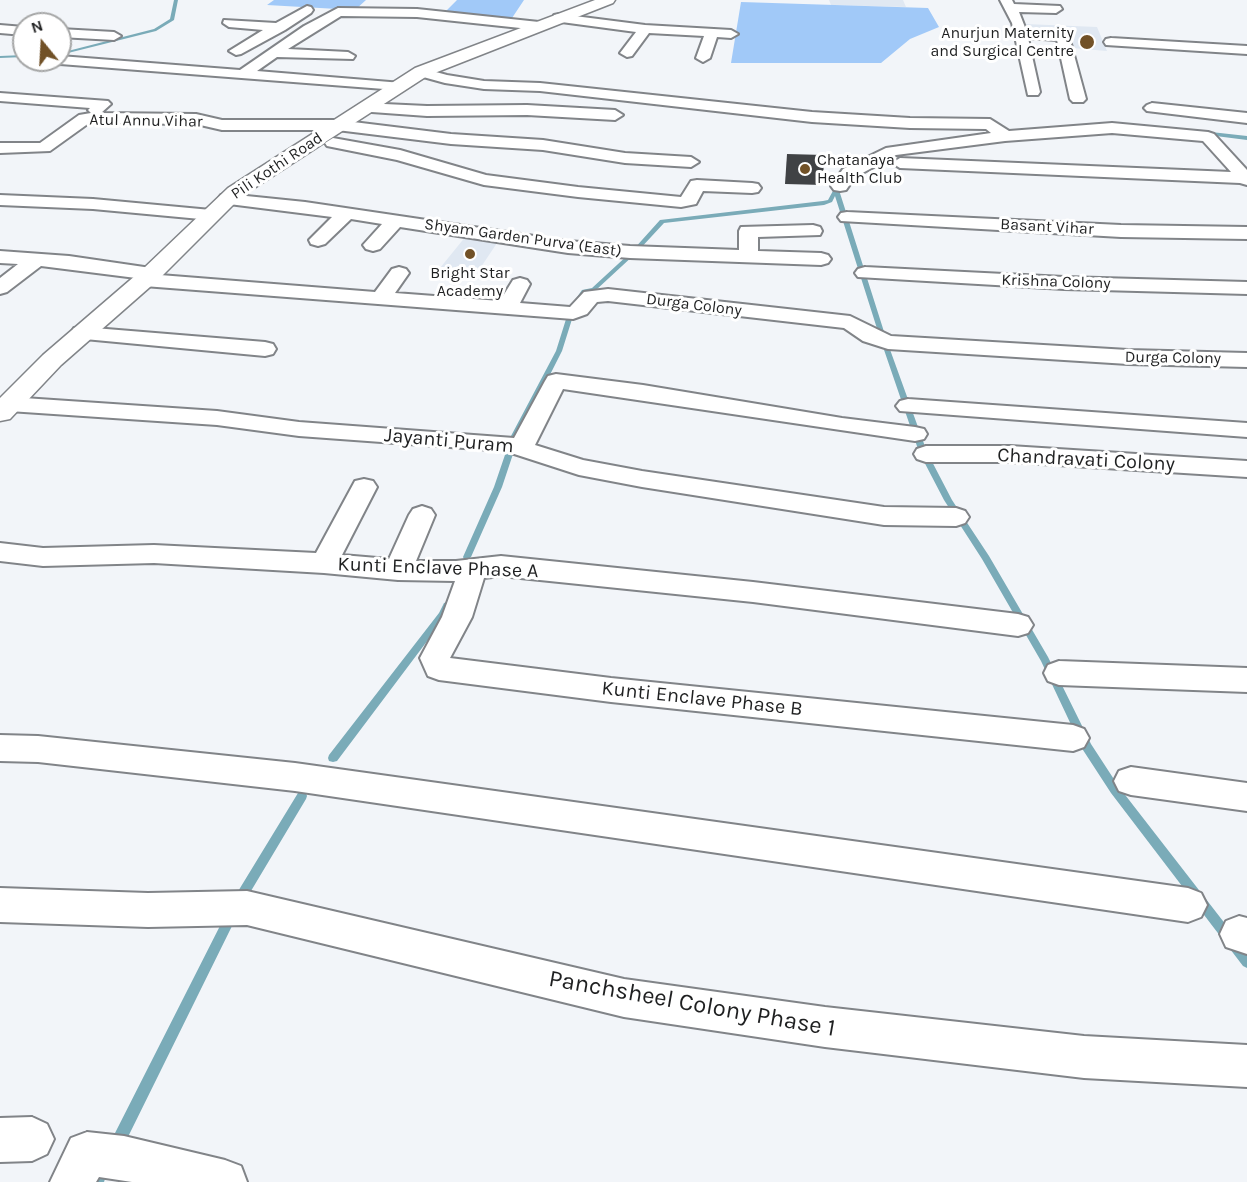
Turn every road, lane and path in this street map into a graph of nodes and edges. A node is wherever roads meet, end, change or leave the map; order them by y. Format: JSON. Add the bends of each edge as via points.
{"nodes":[{"id":1,"x":608,"y":0,"type":"edge"},
{"id":2,"x":1008,"y":4,"type":"edge"},
{"id":3,"x":1056,"y":9,"type":"dead end"},
{"id":4,"x":307,"y":10,"type":"dead end"},
{"id":5,"x":559,"y":18,"type":"junction"},
{"id":6,"x":229,"y":23,"type":"dead end"},
{"id":7,"x":539,"y":26,"type":"junction"},
{"id":8,"x":275,"y":27,"type":"junction"},
{"id":9,"x":309,"y":29,"type":"junction"},
{"id":10,"x":645,"y":29,"type":"junction"},
{"id":11,"x":712,"y":33,"type":"junction"},
{"id":12,"x":72,"y":34,"type":"edge"},
{"id":13,"x":731,"y":34,"type":"dead end"},
{"id":14,"x":1021,"y":34,"type":"junction"},
{"id":15,"x":114,"y":36,"type":"dead end"},
{"id":16,"x":1111,"y":42,"type":"dead end"},
{"id":17,"x":1247,"y":50,"type":"edge"},
{"id":18,"x":236,"y":51,"type":"dead end"},
{"id":19,"x":277,"y":53,"type":"junction"},
{"id":20,"x":627,"y":53,"type":"dead end"},
{"id":21,"x":348,"y":56,"type":"dead end"},
{"id":22,"x":703,"y":58,"type":"dead end"},
{"id":23,"x":72,"y":61,"type":"edge"},
{"id":24,"x":421,"y":72,"type":"junction"},
{"id":25,"x":245,"y":74,"type":"junction"},
{"id":26,"x":397,"y":86,"type":"junction"},
{"id":27,"x":1034,"y":92,"type":"dead end"},
{"id":28,"x":0,"y":96,"type":"edge"},
{"id":29,"x":1078,"y":99,"type":"dead end"},
{"id":30,"x":363,"y":108,"type":"junction"},
{"id":31,"x":1152,"y":108,"type":"dead end"},
{"id":32,"x":631,"y":116,"type":"dead end"},
{"id":33,"x":85,"y":118,"type":"junction"},
{"id":34,"x":1247,"y":118,"type":"edge"},
{"id":35,"x":337,"y":125,"type":"junction"},
{"id":36,"x":1005,"y":136,"type":"junction"},
{"id":37,"x":316,"y":139,"type":"junction"},
{"id":38,"x":0,"y":148,"type":"edge"},
{"id":39,"x":690,"y":162,"type":"dead end"},
{"id":40,"x":872,"y":162,"type":"junction"},
{"id":41,"x":1246,"y":179,"type":"edge"},
{"id":42,"x":840,"y":186,"type":"dead end"},
{"id":43,"x":752,"y":188,"type":"dead end"},
{"id":44,"x":227,"y":199,"type":"junction"},
{"id":45,"x":0,"y":200,"type":"edge"},
{"id":46,"x":784,"y":209,"type":"dead end"},
{"id":47,"x":347,"y":213,"type":"junction"},
{"id":48,"x":211,"y":216,"type":"junction"},
{"id":49,"x":847,"y":217,"type":"dead end"},
{"id":50,"x":396,"y":220,"type":"junction"},
{"id":51,"x":787,"y":231,"type":"junction"},
{"id":52,"x":813,"y":231,"type":"dead end"},
{"id":53,"x":1247,"y":233,"type":"edge"},
{"id":54,"x":318,"y":240,"type":"dead end"},
{"id":55,"x":373,"y":245,"type":"dead end"},
{"id":56,"x":640,"y":253,"type":"junction"},
{"id":57,"x":749,"y":255,"type":"junction"},
{"id":58,"x":0,"y":256,"type":"edge"},
{"id":59,"x":37,"y":259,"type":"junction"},
{"id":60,"x":821,"y":259,"type":"dead end"},
{"id":61,"x":399,"y":273,"type":"dead end"},
{"id":62,"x":865,"y":273,"type":"dead end"},
{"id":63,"x":148,"y":277,"type":"junction"},
{"id":64,"x":619,"y":281,"type":"junction"},
{"id":65,"x":520,"y":284,"type":"dead end"},
{"id":66,"x":0,"y":288,"type":"edge"},
{"id":67,"x":1247,"y":288,"type":"edge"},
{"id":68,"x":381,"y":298,"type":"junction"},
{"id":69,"x":507,"y":308,"type":"junction"},
{"id":70,"x":82,"y":333,"type":"junction"},
{"id":71,"x":265,"y":349,"type":"dead end"},
{"id":72,"x":1247,"y":360,"type":"edge"},
{"id":73,"x":908,"y":406,"type":"dead end"},
{"id":74,"x":4,"y":408,"type":"edge"},
{"id":75,"x":1247,"y":430,"type":"edge"},
{"id":76,"x":522,"y":447,"type":"junction"},
{"id":77,"x":1247,"y":469,"type":"edge"},
{"id":78,"x":364,"y":487,"type":"dead end"},
{"id":79,"x":422,"y":515,"type":"dead end"},
{"id":80,"x":956,"y":517,"type":"dead end"},
{"id":81,"x":0,"y":552,"type":"edge"},
{"id":82,"x":324,"y":564,"type":"junction"},
{"id":83,"x":473,"y":568,"type":"junction"},
{"id":84,"x":398,"y":570,"type":"junction"},
{"id":85,"x":1017,"y":625,"type":"dead end"},
{"id":86,"x":1059,"y":673,"type":"dead end"},
{"id":87,"x":1247,"y":680,"type":"edge"},
{"id":88,"x":1073,"y":738,"type":"dead end"},
{"id":89,"x":0,"y":748,"type":"edge"},
{"id":90,"x":1131,"y":781,"type":"dead end"},
{"id":91,"x":1247,"y":797,"type":"edge"},
{"id":92,"x":0,"y":905,"type":"edge"},
{"id":93,"x":1188,"y":905,"type":"dead end"},
{"id":94,"x":1247,"y":1066,"type":"edge"},
{"id":95,"x":72,"y":1182,"type":"edge"},
{"id":96,"x":225,"y":1182,"type":"edge"}],
"edges":[{"from":1,"to":5,"type":"street","name":"Pili Kothi Road"},
{"from":2,"to":3,"type":"street"},
{"from":2,"to":14,"type":"street"},
{"from":4,"to":8,"type":"street"},
{"from":5,"to":7,"type":"street","name":"Pili Kothi Road"},
{"from":5,"to":10,"type":"street"},
{"from":6,"to":8,"type":"street"},
{"from":7,"to":9,"type":"street","via":[[417,13],[338,12]]},
{"from":7,"to":24,"type":"street","name":"Pili Kothi Road"},
{"from":8,"to":9,"type":"street"},
{"from":8,"to":18,"type":"street"},
{"from":9,"to":19,"type":"street"},
{"from":10,"to":11,"type":"street"},
{"from":10,"to":20,"type":"street"},
{"from":11,"to":13,"type":"street"},
{"from":11,"to":22,"type":"street"},
{"from":12,"to":15,"type":"street"},
{"from":14,"to":27,"type":"street"},
{"from":14,"to":29,"type":"street","via":[[1063,36]]},
{"from":16,"to":17,"type":"street"},
{"from":19,"to":21,"type":"street"},
{"from":19,"to":25,"type":"street"},
{"from":23,"to":25,"type":"street"},
{"from":24,"to":26,"type":"street","name":"Pili Kothi Road"},
{"from":24,"to":36,"type":"street","via":[[484,86],[540,87],[800,116],[990,124]]},
{"from":25,"to":26,"type":"street"},
{"from":26,"to":30,"type":"street","name":"Pili Kothi Road"},
{"from":28,"to":33,"type":"street","via":[[103,104]]},
{"from":30,"to":32,"type":"street"},
{"from":30,"to":35,"type":"street","name":"Pili Kothi Road"},
{"from":31,"to":34,"type":"street"},
{"from":33,"to":35,"type":"street","name":"Atul Annu Vihar","via":[[196,119],[262,127]]},
{"from":33,"to":38,"type":"street","name":"Atul Annu Vihar","via":[[44,148]]},
{"from":35,"to":37,"type":"street","name":"Pili Kothi Road"},
{"from":35,"to":39,"type":"street","name":"Atul Annu Vihar"},
{"from":36,"to":40,"type":"street","via":[[892,151]]},
{"from":36,"to":41,"type":"street","via":[[1112,128],[1208,137]]},
{"from":37,"to":43,"type":"street","via":[[400,155],[483,180],[578,192],[681,202],[690,200],[697,185]]},
{"from":37,"to":44,"type":"street","name":"Pili Kothi Road"},
{"from":40,"to":41,"type":"street"},
{"from":40,"to":42,"type":"street","via":[[849,173]]},
{"from":44,"to":47,"type":"street","name":"Shyam Garden Purva (East)"},
{"from":44,"to":48,"type":"street","name":"Pili Kothi Road"},
{"from":45,"to":48,"type":"street","via":[[93,204]]},
{"from":46,"to":51,"type":"street"},
{"from":47,"to":50,"type":"street","name":"Shyam Garden Purva (East)"},
{"from":47,"to":54,"type":"street"},
{"from":48,"to":63,"type":"street","name":"Pili Kothi Road"},
{"from":49,"to":53,"type":"street","name":"Basant Vihar","via":[[1121,231]]},
{"from":50,"to":55,"type":"street"},
{"from":50,"to":56,"type":"street","name":"Shyam Garden Purva (East)","via":[[568,247]]},
{"from":51,"to":52,"type":"street"},
{"from":51,"to":57,"type":"street","via":[[748,231]]},
{"from":56,"to":57,"type":"street","name":"Shyam Garden Purva (East)"},
{"from":56,"to":64,"type":"street"},
{"from":57,"to":60,"type":"street","name":"Shyam Garden Purva (East)"},
{"from":58,"to":59,"type":"street"},
{"from":59,"to":63,"type":"street"},
{"from":59,"to":66,"type":"street"},
{"from":61,"to":68,"type":"street"},
{"from":62,"to":67,"type":"street","name":"Krishna Colony"},
{"from":63,"to":68,"type":"street"},
{"from":63,"to":70,"type":"street","name":"Pili Kothi Road"},
{"from":64,"to":69,"type":"street","via":[[591,296],[573,313]]},
{"from":64,"to":72,"type":"street","name":"Durga Colony","via":[[850,322],[888,342]]},
{"from":65,"to":69,"type":"street"},
{"from":68,"to":69,"type":"street"},
{"from":70,"to":71,"type":"street"},
{"from":70,"to":74,"type":"street","name":"Pili Kothi Road"},
{"from":73,"to":75,"type":"street"},
{"from":74,"to":76,"type":"street","name":"Jayanti Puram","via":[[217,418],[299,429]]},
{"from":76,"to":77,"type":"street","name":"Chandravati Colony","via":[[556,381],[842,425],[920,444],[1010,454]]},
{"from":76,"to":80,"type":"street","name":"Jayanti Puram","via":[[579,467],[642,479],[885,516]]},
{"from":78,"to":82,"type":"street"},
{"from":79,"to":84,"type":"street"},
{"from":81,"to":82,"type":"street","name":"Kunti Enclave Phase A","via":[[44,557],[154,554]]},
{"from":82,"to":84,"type":"street","name":"Kunti Enclave Phase A"},
{"from":83,"to":84,"type":"street","name":"Kunti Enclave Phase A"},
{"from":83,"to":85,"type":"street","name":"Kunti Enclave Phase A","via":[[501,566]]},
{"from":83,"to":88,"type":"street","name":"Kunti Enclave Phase B","via":[[457,617],[435,658],[439,668]]},
{"from":86,"to":87,"type":"street"},
{"from":89,"to":93,"type":"street","via":[[295,777]]},
{"from":90,"to":91,"type":"street"},
{"from":92,"to":94,"type":"street","name":"Panchsheel Colony Phase 1","via":[[148,910],[247,908],[624,998],[825,1027],[1061,1054]]},
{"from":95,"to":96,"type":"street","via":[[87,1154],[124,1158]]}]}
